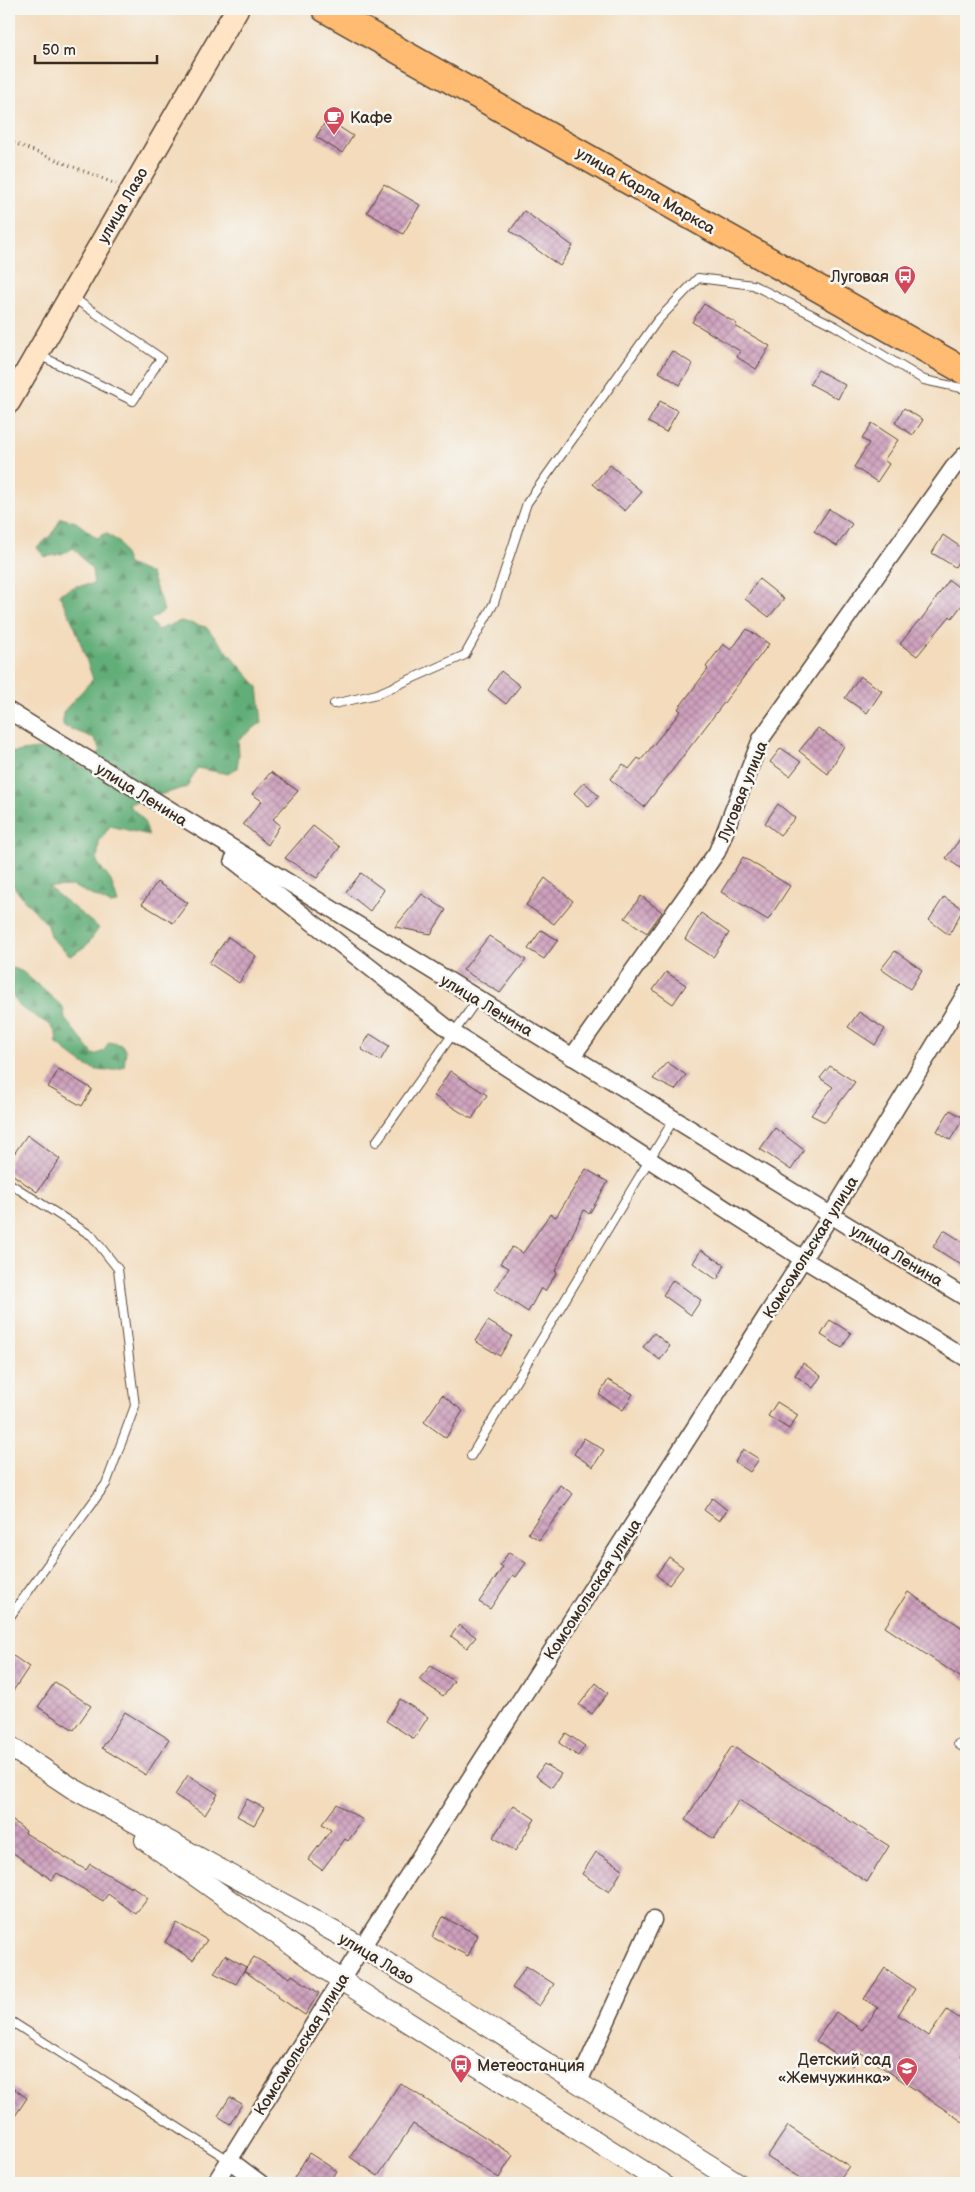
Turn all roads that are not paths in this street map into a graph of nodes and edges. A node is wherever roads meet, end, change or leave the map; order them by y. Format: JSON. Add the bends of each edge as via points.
{"nodes":[{"id":1,"x":237,"y":9,"type":"edge"},
{"id":2,"x":325,"y":9,"type":"edge"},
{"id":3,"x":69,"y":295,"type":"junction"},
{"id":4,"x":35,"y":353,"type":"junction"},
{"id":5,"x":966,"y":372,"type":"edge"},
{"id":6,"x":966,"y":389,"type":"edge"},
{"id":7,"x":9,"y":402,"type":"edge"},
{"id":8,"x":966,"y":454,"type":"edge"},
{"id":9,"x":334,"y":704,"type":"dead end"},
{"id":10,"x":9,"y":711,"type":"edge"},
{"id":11,"x":169,"y":811,"type":"junction"},
{"id":12,"x":966,"y":993,"type":"edge"},
{"id":13,"x":477,"y":1000,"type":"junction"},
{"id":14,"x":454,"y":1034,"type":"junction"},
{"id":15,"x":572,"y":1057,"type":"junction"},
{"id":16,"x":674,"y":1119,"type":"junction"},
{"id":17,"x":376,"y":1142,"type":"dead end"},
{"id":18,"x":650,"y":1160,"type":"junction"},
{"id":19,"x":9,"y":1182,"type":"edge"},
{"id":20,"x":831,"y":1215,"type":"junction"},
{"id":21,"x":803,"y":1259,"type":"junction"},
{"id":22,"x":966,"y":1298,"type":"edge"},
{"id":23,"x":966,"y":1358,"type":"edge"},
{"id":24,"x":471,"y":1456,"type":"dead end"},
{"id":25,"x":9,"y":1618,"type":"edge"},
{"id":26,"x":958,"y":1744,"type":"dead end"},
{"id":27,"x":9,"y":1746,"type":"edge"},
{"id":28,"x":966,"y":1749,"type":"edge"},
{"id":29,"x":72,"y":1788,"type":"junction"},
{"id":30,"x":653,"y":1920,"type":"dead end"},
{"id":31,"x":362,"y":1947,"type":"junction"},
{"id":32,"x":340,"y":1980,"type":"junction"},
{"id":33,"x":9,"y":2020,"type":"edge"},
{"id":34,"x":578,"y":2084,"type":"junction"},
{"id":35,"x":229,"y":2160,"type":"junction"},
{"id":36,"x":215,"y":2183,"type":"edge"},
{"id":37,"x":260,"y":2183,"type":"edge"},
{"id":38,"x":662,"y":2183,"type":"edge"},
{"id":39,"x":738,"y":2183,"type":"edge"}],
"edges":[{"from":1,"to":3,"type":"main road","name":"улица Лазо"},
{"from":2,"to":5,"type":"highway","name":"улица Карла Маркса"},
{"from":3,"to":4,"type":"main road","name":"улица Лазо"},
{"from":3,"to":4,"type":"lane","via":[[161,358],[133,401]]},
{"from":4,"to":7,"type":"main road","name":"улица Лазо"},
{"from":6,"to":9,"type":"lane","via":[[924,380],[835,326],[753,284],[698,278],[657,321],[527,504],[494,603],[465,656],[378,694]]},
{"from":8,"to":15,"type":"street","name":"Луговая улица","via":[[762,739],[718,852]]},
{"from":10,"to":11,"type":"street","name":"улица Ленина"},
{"from":11,"to":13,"type":"street","name":"улица Ленина"},
{"from":11,"to":14,"type":"street"},
{"from":12,"to":20,"type":"street","name":"Комсомольская улица"},
{"from":13,"to":14,"type":"lane"},
{"from":13,"to":15,"type":"street","name":"улица Ленина"},
{"from":14,"to":17,"type":"lane"},
{"from":14,"to":18,"type":"street"},
{"from":15,"to":16,"type":"street","name":"улица Ленина"},
{"from":16,"to":18,"type":"lane"},
{"from":16,"to":20,"type":"street","name":"улица Ленина"},
{"from":18,"to":21,"type":"street"},
{"from":18,"to":24,"type":"lane"},
{"from":19,"to":25,"type":"lane","via":[[92,1236],[118,1269],[135,1406],[106,1484]]},
{"from":20,"to":21,"type":"street","name":"Комсомольская улица"},
{"from":20,"to":22,"type":"street","name":"улица Ленина"},
{"from":21,"to":23,"type":"street"},
{"from":21,"to":31,"type":"street","name":"Комсомольская улица"},
{"from":26,"to":28,"type":"lane"},
{"from":27,"to":29,"type":"street","name":"улица Лазо"},
{"from":29,"to":31,"type":"street","name":"улица Лазо"},
{"from":29,"to":32,"type":"street"},
{"from":30,"to":34,"type":"street"},
{"from":31,"to":32,"type":"street","name":"Комсомольская улица"},
{"from":31,"to":34,"type":"street","name":"улица Лазо"},
{"from":32,"to":35,"type":"street","name":"Комсомольская улица"},
{"from":32,"to":38,"type":"street"},
{"from":33,"to":35,"type":"lane"},
{"from":34,"to":39,"type":"street","name":"улица Лазо"},
{"from":35,"to":36,"type":"street","name":"Комсомольская улица"},
{"from":35,"to":37,"type":"street"}]}
